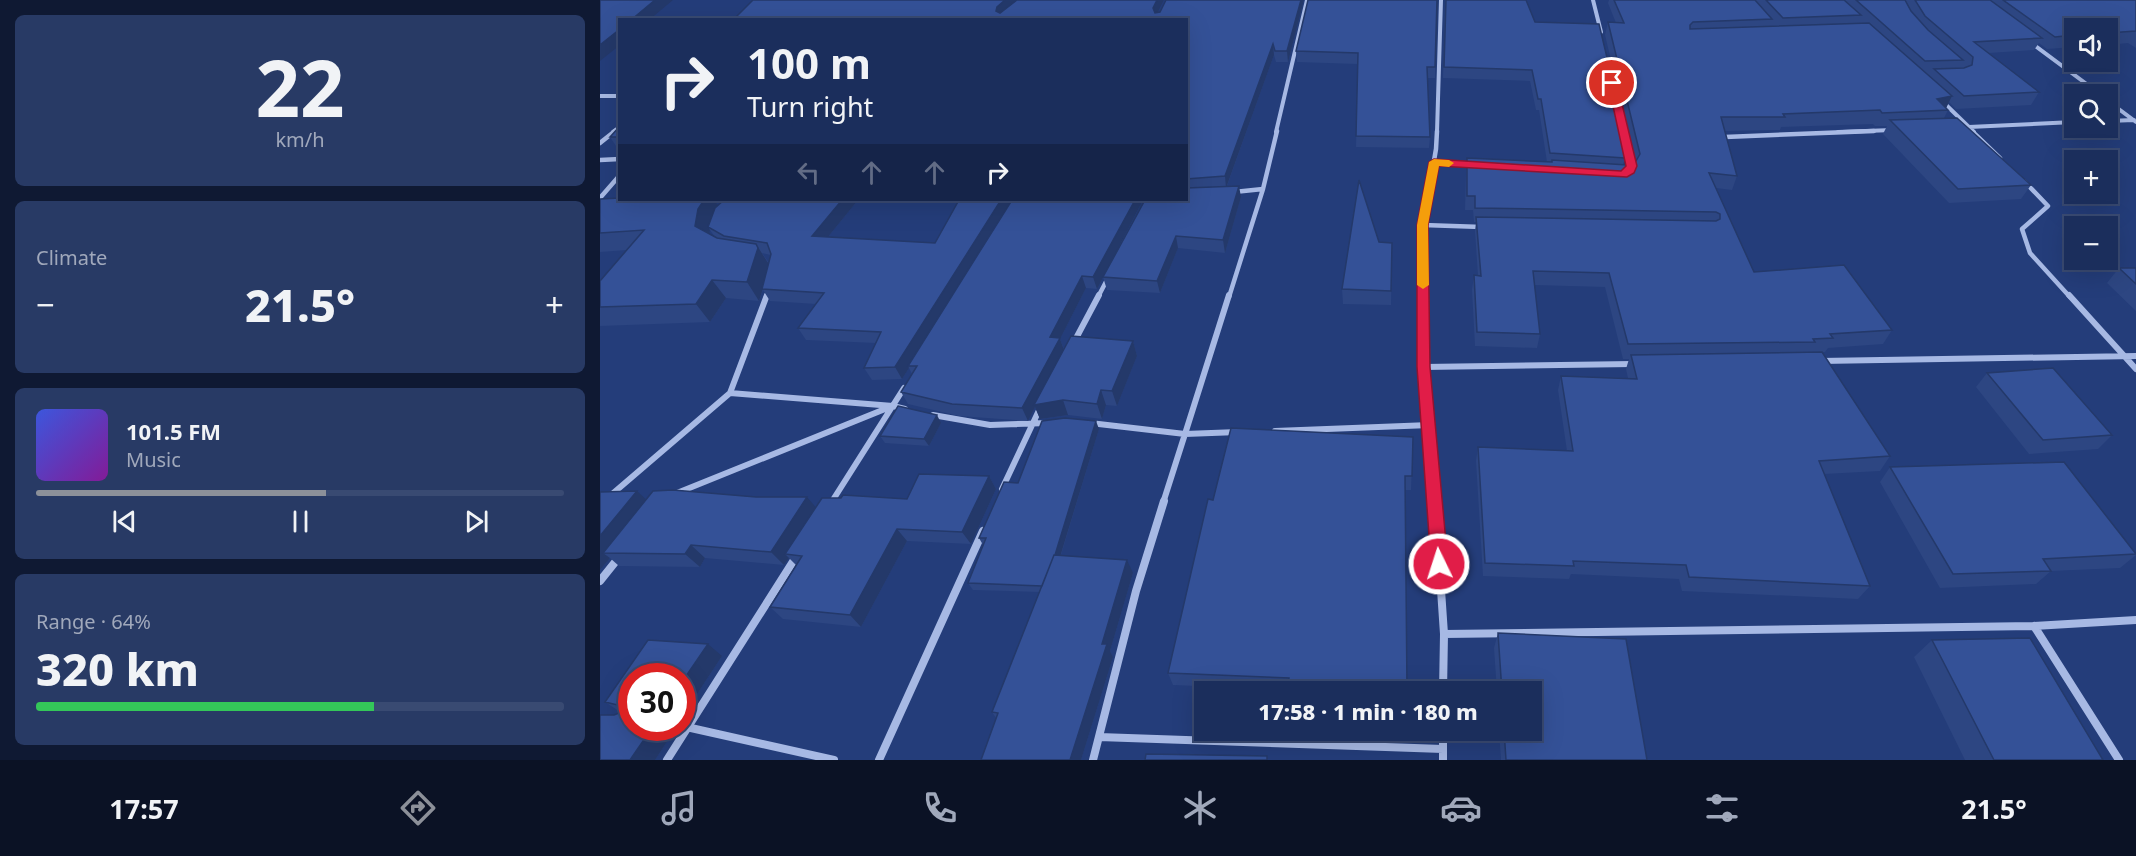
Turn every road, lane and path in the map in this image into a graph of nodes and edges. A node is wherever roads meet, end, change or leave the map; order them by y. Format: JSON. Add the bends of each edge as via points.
{"nodes":[{"id":1,"x":1307,"y":0,"type":"edge"},
{"id":2,"x":1441,"y":0,"type":"edge"},
{"id":3,"x":1593,"y":0,"type":"edge"},
{"id":4,"x":1601,"y":33,"type":"edge"},
{"id":5,"x":2023,"y":37,"type":"edge"},
{"id":6,"x":2086,"y":84,"type":"edge"},
{"id":7,"x":1934,"y":94,"type":"edge"},
{"id":8,"x":600,"y":96,"type":"edge"},
{"id":9,"x":618,"y":96,"type":"edge"},
{"id":10,"x":2118,"y":107,"type":"edge"},
{"id":11,"x":2135,"y":120,"type":"edge"},
{"id":12,"x":2118,"y":121,"type":"edge"},
{"id":13,"x":2064,"y":122,"type":"edge"},
{"id":14,"x":1958,"y":127,"type":"edge"},
{"id":15,"x":1970,"y":127,"type":"junction"},
{"id":16,"x":618,"y":129,"type":"edge"},
{"id":17,"x":1900,"y":129,"type":"edge"},
{"id":18,"x":1725,"y":137,"type":"edge"},
{"id":19,"x":600,"y":143,"type":"edge"},
{"id":20,"x":618,"y":159,"type":"edge"},
{"id":21,"x":600,"y":160,"type":"edge"},
{"id":22,"x":1434,"y":162,"type":"junction"},
{"id":23,"x":1479,"y":166,"type":"edge"},
{"id":24,"x":2009,"y":166,"type":"edge"},
{"id":25,"x":2017,"y":174,"type":"edge"},
{"id":26,"x":618,"y":177,"type":"edge"},
{"id":27,"x":1263,"y":189,"type":"junction"},
{"id":28,"x":1232,"y":192,"type":"edge"},
{"id":29,"x":600,"y":198,"type":"edge"},
{"id":30,"x":1148,"y":201,"type":"edge"},
{"id":31,"x":1143,"y":211,"type":"edge"},
{"id":32,"x":1423,"y":225,"type":"junction"},
{"id":33,"x":1492,"y":227,"type":"edge"},
{"id":34,"x":1111,"y":272,"type":"edge"},
{"id":35,"x":773,"y":279,"type":"edge"},
{"id":36,"x":1068,"y":354,"type":"edge"},
{"id":37,"x":2136,"y":356,"type":"edge"},
{"id":38,"x":2124,"y":357,"type":"junction"},
{"id":39,"x":1816,"y":362,"type":"edge"},
{"id":40,"x":1637,"y":364,"type":"edge"},
{"id":41,"x":1424,"y":367,"type":"junction"},
{"id":42,"x":2136,"y":369,"type":"edge"},
{"id":43,"x":911,"y":376,"type":"edge"},
{"id":44,"x":730,"y":393,"type":"junction"},
{"id":45,"x":1047,"y":395,"type":"edge"},
{"id":46,"x":893,"y":406,"type":"junction"},
{"id":47,"x":915,"y":411,"type":"edge"},
{"id":48,"x":926,"y":414,"type":"edge"},
{"id":49,"x":1058,"y":422,"type":"edge"},
{"id":50,"x":1079,"y":422,"type":"edge"},
{"id":51,"x":1430,"y":425,"type":"junction"},
{"id":52,"x":1030,"y":426,"type":"junction"},
{"id":53,"x":1267,"y":431,"type":"edge"},
{"id":54,"x":1244,"y":432,"type":"edge"},
{"id":55,"x":1185,"y":434,"type":"junction"},
{"id":56,"x":611,"y":495,"type":"junction"},
{"id":57,"x":622,"y":495,"type":"edge"},
{"id":58,"x":600,"y":496,"type":"edge"},
{"id":59,"x":667,"y":497,"type":"edge"},
{"id":60,"x":996,"y":501,"type":"edge"},
{"id":61,"x":829,"y":506,"type":"edge"},
{"id":62,"x":986,"y":523,"type":"edge"},
{"id":63,"x":803,"y":546,"type":"edge"},
{"id":64,"x":622,"y":553,"type":"edge"},
{"id":65,"x":600,"y":582,"type":"edge"},
{"id":66,"x":2136,"y":620,"type":"edge"},
{"id":67,"x":2034,"y":626,"type":"junction"},
{"id":68,"x":1444,"y":634,"type":"junction"},
{"id":69,"x":1443,"y":681,"type":"edge"},
{"id":70,"x":696,"y":709,"type":"edge"},
{"id":71,"x":696,"y":729,"type":"edge"},
{"id":72,"x":1099,"y":737,"type":"junction"},
{"id":73,"x":677,"y":741,"type":"edge"},
{"id":74,"x":1443,"y":741,"type":"edge"},
{"id":75,"x":1443,"y":749,"type":"junction"},
{"id":76,"x":667,"y":760,"type":"edge"},
{"id":77,"x":834,"y":760,"type":"edge"},
{"id":78,"x":879,"y":760,"type":"edge"},
{"id":79,"x":1093,"y":760,"type":"edge"},
{"id":80,"x":1443,"y":760,"type":"edge"},
{"id":81,"x":2119,"y":760,"type":"edge"}],
"edges":[{"from":1,"to":27,"type":"street"},
{"from":2,"to":22,"type":"street"},
{"from":3,"to":4,"type":"street"},
{"from":5,"to":6,"type":"street"},
{"from":7,"to":15,"type":"street"},
{"from":8,"to":9,"type":"street"},
{"from":10,"to":11,"type":"street"},
{"from":11,"to":12,"type":"street"},
{"from":13,"to":15,"type":"street"},
{"from":14,"to":15,"type":"street"},
{"from":15,"to":24,"type":"street"},
{"from":16,"to":19,"type":"street"},
{"from":17,"to":18,"type":"street"},
{"from":20,"to":21,"type":"street"},
{"from":22,"to":23,"type":"street"},
{"from":22,"to":32,"type":"street"},
{"from":25,"to":38,"type":"street","via":[[2048,206],[2022,229],[2030,253]]},
{"from":26,"to":29,"type":"street"},
{"from":27,"to":28,"type":"street"},
{"from":27,"to":55,"type":"street"},
{"from":30,"to":31,"type":"street"},
{"from":32,"to":33,"type":"street"},
{"from":32,"to":41,"type":"street"},
{"from":34,"to":36,"type":"street"},
{"from":35,"to":44,"type":"street"},
{"from":37,"to":38,"type":"street"},
{"from":38,"to":39,"type":"street"},
{"from":38,"to":42,"type":"street"},
{"from":40,"to":41,"type":"street"},
{"from":41,"to":51,"type":"street"},
{"from":43,"to":46,"type":"street"},
{"from":44,"to":46,"type":"street"},
{"from":44,"to":56,"type":"street"},
{"from":45,"to":52,"type":"street"},
{"from":46,"to":47,"type":"street"},
{"from":46,"to":59,"type":"street"},
{"from":46,"to":61,"type":"street"},
{"from":48,"to":52,"type":"street","via":[[958,422]]},
{"from":49,"to":52,"type":"street"},
{"from":50,"to":55,"type":"street"},
{"from":51,"to":53,"type":"street"},
{"from":51,"to":68,"type":"street"},
{"from":52,"to":60,"type":"street"},
{"from":54,"to":55,"type":"street"},
{"from":55,"to":72,"type":"street","via":[[1136,591]]},
{"from":56,"to":57,"type":"street"},
{"from":56,"to":58,"type":"street"},
{"from":62,"to":78,"type":"street"},
{"from":63,"to":70,"type":"street"},
{"from":64,"to":65,"type":"street"},
{"from":66,"to":67,"type":"street"},
{"from":67,"to":68,"type":"street"},
{"from":67,"to":81,"type":"street"},
{"from":68,"to":69,"type":"street"},
{"from":71,"to":77,"type":"street"},
{"from":72,"to":75,"type":"street"},
{"from":72,"to":79,"type":"street"},
{"from":73,"to":76,"type":"street"},
{"from":74,"to":75,"type":"street"},
{"from":75,"to":80,"type":"street"}]}
